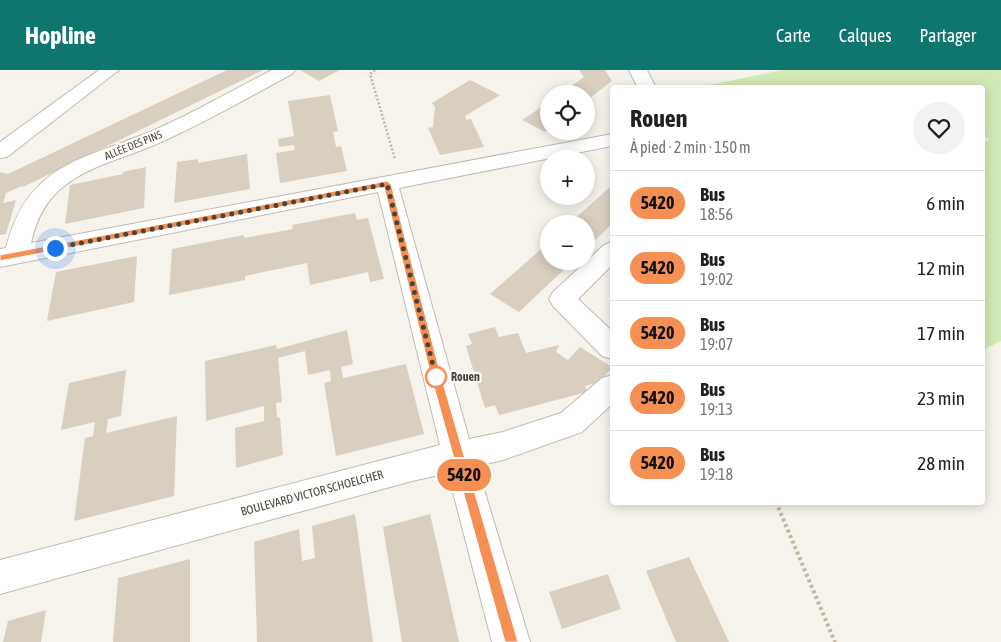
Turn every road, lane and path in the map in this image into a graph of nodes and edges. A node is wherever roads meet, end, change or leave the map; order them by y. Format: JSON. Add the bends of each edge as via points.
{"nodes":[{"id":1,"x":110,"y":70,"type":"edge"},
{"id":2,"x":286,"y":70,"type":"edge"},
{"id":3,"x":375,"y":70,"type":"edge"},
{"id":4,"x":638,"y":70,"type":"edge"},
{"id":5,"x":646,"y":85,"type":"edge"},
{"id":6,"x":610,"y":140,"type":"edge"},
{"id":7,"x":0,"y":152,"type":"edge"},
{"id":8,"x":394,"y":182,"type":"junction"},
{"id":9,"x":610,"y":253,"type":"edge"},
{"id":10,"x":8,"y":257,"type":"edge"},
{"id":11,"x":610,"y":346,"type":"edge"},
{"id":12,"x":610,"y":389,"type":"edge"},
{"id":13,"x":458,"y":457,"type":"junction"},
{"id":14,"x":777,"y":505,"type":"edge"},
{"id":15,"x":0,"y":577,"type":"edge"},
{"id":16,"x":511,"y":642,"type":"edge"},
{"id":17,"x":835,"y":642,"type":"edge"}],
"edges":[{"from":1,"to":7,"type":"street"},
{"from":2,"to":10,"type":"street","name":"ALLÉE DES PINS","via":[[149,140],[70,172],[46,190],[25,218]]},
{"from":3,"to":8,"type":"path","via":[[370,74]]},
{"from":4,"to":5,"type":"street"},
{"from":6,"to":8,"type":"street"},
{"from":8,"to":10,"type":"street"},
{"from":8,"to":13,"type":"street"},
{"from":9,"to":11,"type":"street","via":[[562,299]]},
{"from":12,"to":13,"type":"street","name":"BOULEVARD VICTOR SCHOELCHER","via":[[571,423]]},
{"from":13,"to":15,"type":"street","name":"BOULEVARD VICTOR SCHOELCHER","via":[[412,466]]},
{"from":13,"to":16,"type":"street"},
{"from":14,"to":17,"type":"path"}]}
